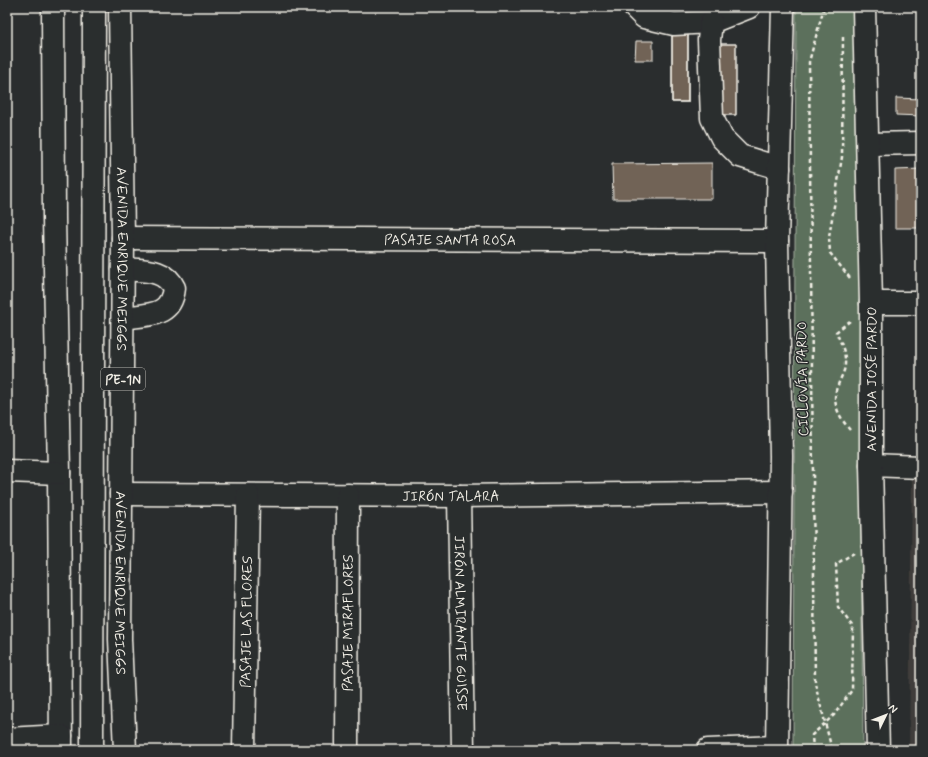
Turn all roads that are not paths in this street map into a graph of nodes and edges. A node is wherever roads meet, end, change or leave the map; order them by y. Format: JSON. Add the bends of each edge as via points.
{"nodes":[{"id":1,"x":53,"y":7,"type":"edge"},
{"id":2,"x":94,"y":7,"type":"edge"},
{"id":3,"x":120,"y":7,"type":"edge"},
{"id":4,"x":634,"y":7,"type":"edge"},
{"id":5,"x":749,"y":7,"type":"edge"},
{"id":6,"x":783,"y":7,"type":"edge"},
{"id":7,"x":864,"y":7,"type":"edge"},
{"id":8,"x":711,"y":22,"type":"junction"},
{"id":9,"x":921,"y":143,"type":"edge"},
{"id":10,"x":868,"y":144,"type":"junction"},
{"id":11,"x":779,"y":168,"type":"junction"},
{"id":12,"x":123,"y":238,"type":"junction"},
{"id":13,"x":777,"y":241,"type":"junction"},
{"id":14,"x":123,"y":269,"type":"junction"},
{"id":15,"x":871,"y":303,"type":"junction"},
{"id":16,"x":921,"y":303,"type":"edge"},
{"id":17,"x":123,"y":318,"type":"junction"},
{"id":18,"x":871,"y":465,"type":"junction"},
{"id":19,"x":921,"y":467,"type":"edge"},
{"id":20,"x":7,"y":471,"type":"edge"},
{"id":21,"x":59,"y":473,"type":"junction"},
{"id":22,"x":781,"y":492,"type":"junction"},
{"id":23,"x":121,"y":494,"type":"junction"},
{"id":24,"x":248,"y":495,"type":"junction"},
{"id":25,"x":348,"y":495,"type":"junction"},
{"id":26,"x":459,"y":496,"type":"junction"},
{"id":27,"x":7,"y":739,"type":"edge"},
{"id":28,"x":61,"y":743,"type":"edge"},
{"id":29,"x":777,"y":748,"type":"edge"},
{"id":30,"x":92,"y":750,"type":"edge"},
{"id":31,"x":125,"y":750,"type":"edge"},
{"id":32,"x":244,"y":750,"type":"edge"},
{"id":33,"x":348,"y":750,"type":"edge"},
{"id":34,"x":463,"y":750,"type":"edge"},
{"id":35,"x":708,"y":750,"type":"edge"},
{"id":36,"x":878,"y":750,"type":"edge"}],
"edges":[{"from":1,"to":21,"type":"main road"},
{"from":2,"to":30,"type":"main road","number":"PE-1N"},
{"from":3,"to":12,"type":"main road","name":"AVENIDA ENRIQUE MEIGGS","number":"PE-1N"},
{"from":4,"to":8,"type":"main road","via":[[644,17],[674,24]]},
{"from":5,"to":8,"type":"main road"},
{"from":6,"to":11,"type":"main road"},
{"from":7,"to":10,"type":"main road","name":"AVENIDA JOSÉ PARDO"},
{"from":8,"to":11,"type":"main road","via":[[709,40],[712,118],[722,138],[740,156]]},
{"from":9,"to":10,"type":"main road"},
{"from":10,"to":15,"type":"main road","name":"AVENIDA JOSÉ PARDO"},
{"from":11,"to":13,"type":"main road"},
{"from":12,"to":13,"type":"main road","name":"PASAJE SANTA ROSA"},
{"from":12,"to":14,"type":"main road","name":"AVENIDA ENRIQUE MEIGGS","number":"PE-1N"},
{"from":13,"to":22,"type":"main road"},
{"from":14,"to":17,"type":"main road","name":"AVENIDA ENRIQUE MEIGGS","number":"PE-1N"},
{"from":14,"to":17,"type":"main road","via":[[154,271],[165,276],[174,288],[173,300],[166,309],[157,313]]},
{"from":15,"to":16,"type":"main road"},
{"from":15,"to":18,"type":"main road","name":"AVENIDA JOSÉ PARDO"},
{"from":17,"to":23,"type":"main road","name":"AVENIDA ENRIQUE MEIGGS","number":"PE-1N"},
{"from":18,"to":19,"type":"main road"},
{"from":18,"to":36,"type":"main road","name":"AVENIDA JOSÉ PARDO"},
{"from":20,"to":21,"type":"main road"},
{"from":21,"to":28,"type":"main road"},
{"from":22,"to":26,"type":"main road","name":"JIRÓN TALARA"},
{"from":22,"to":29,"type":"main road"},
{"from":23,"to":24,"type":"main road","name":"JIRÓN TALARA"},
{"from":23,"to":31,"type":"main road","name":"AVENIDA ENRIQUE MEIGGS","number":"PE-1N","via":[[120,639]]},
{"from":24,"to":25,"type":"main road","name":"JIRÓN TALARA"},
{"from":24,"to":32,"type":"main road","name":"PASAJE LAS FLORES"},
{"from":25,"to":26,"type":"main road","name":"JIRÓN TALARA"},
{"from":25,"to":33,"type":"main road","name":"PASAJE MIRAFLORES"},
{"from":26,"to":34,"type":"main road","name":"JIRÓN ALMIRANTE GUISSE"},
{"from":27,"to":28,"type":"main road"},
{"from":29,"to":35,"type":"main road"}]}
